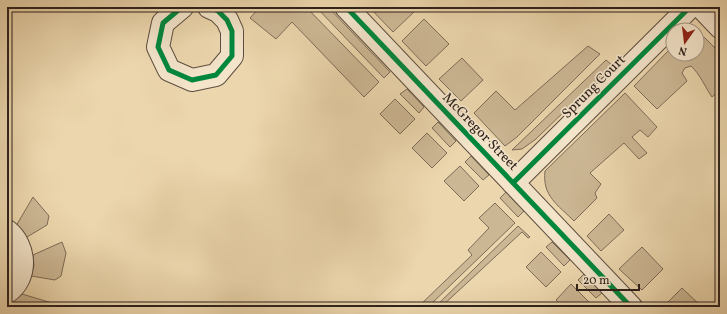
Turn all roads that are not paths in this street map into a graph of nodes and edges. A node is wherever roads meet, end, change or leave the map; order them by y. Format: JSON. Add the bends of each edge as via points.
{"nodes":[{"id":1,"x":182,"y":7,"type":"edge"},
{"id":2,"x":209,"y":7,"type":"edge"},
{"id":3,"x":346,"y":7,"type":"edge"},
{"id":4,"x":690,"y":7,"type":"edge"},
{"id":5,"x":701,"y":7,"type":"edge"},
{"id":6,"x":233,"y":14,"type":"edge"},
{"id":7,"x":720,"y":26,"type":"edge"},
{"id":8,"x":513,"y":183,"type":"junction"},
{"id":9,"x":7,"y":231,"type":"edge"},
{"id":10,"x":7,"y":292,"type":"edge"},
{"id":11,"x":632,"y":307,"type":"edge"}],
"edges":[{"from":1,"to":6,"type":"street","via":[[163,23],[158,47],[169,70],[192,80],[216,75],[232,56]]},
{"from":2,"to":6,"type":"street"},
{"from":3,"to":8,"type":"street","name":"McGregor Street"},
{"from":4,"to":8,"type":"street","name":"Sprung Court"},
{"from":5,"to":7,"type":"street"},
{"from":8,"to":11,"type":"street","name":"McGregor Street"},
{"from":9,"to":10,"type":"street","via":[[21,251],[22,266],[19,279]]}]}
